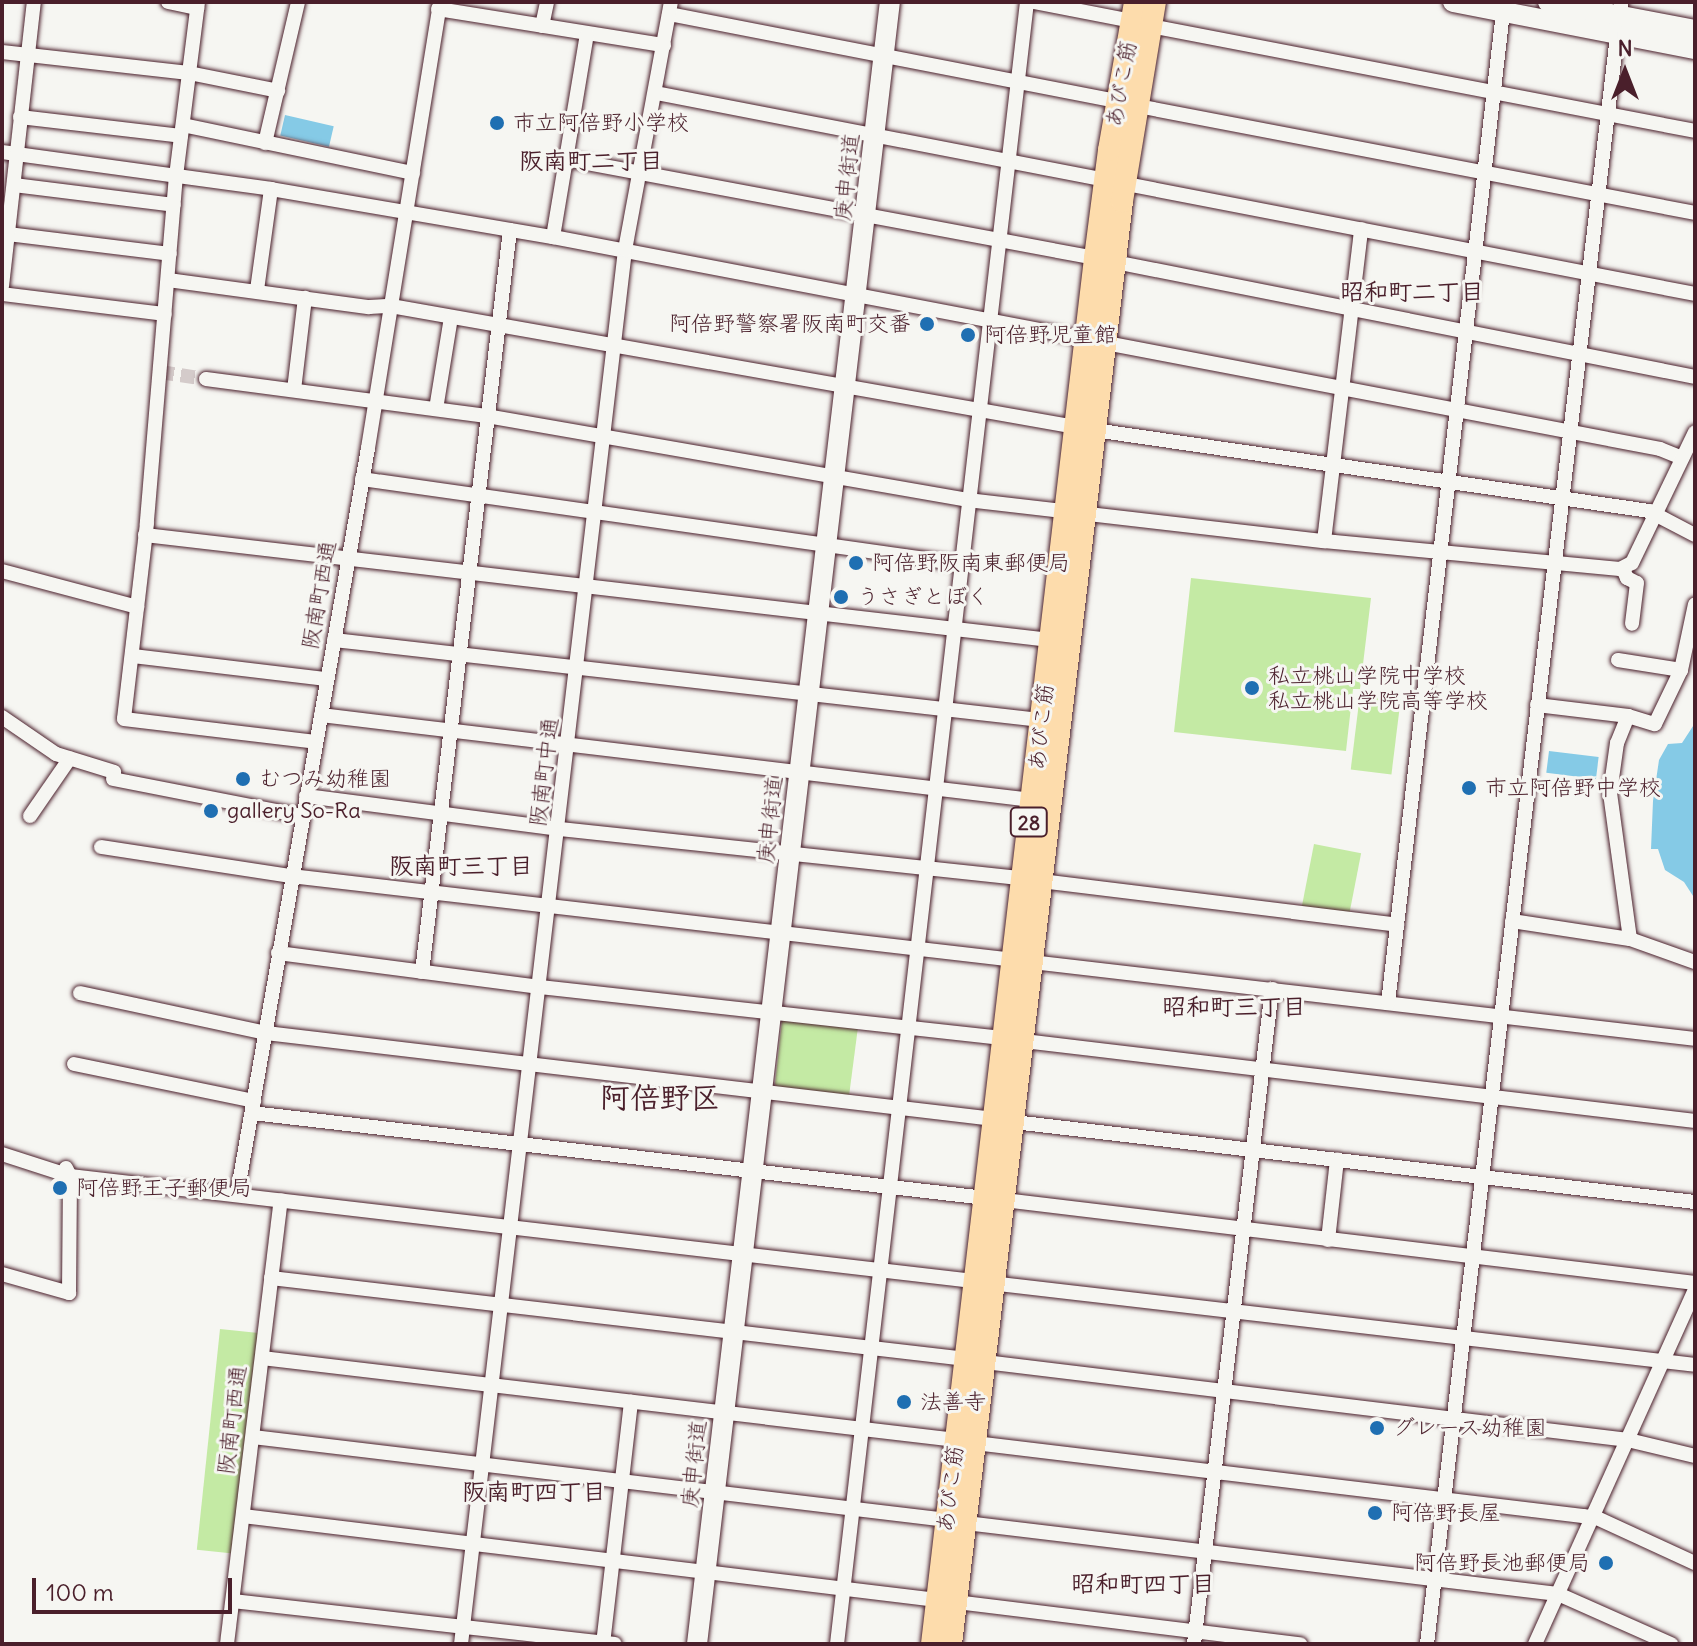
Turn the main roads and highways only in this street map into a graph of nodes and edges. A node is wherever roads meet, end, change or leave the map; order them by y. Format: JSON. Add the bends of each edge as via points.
{"nodes":[{"id":1,"x":1155,"y":2,"type":"edge"},
{"id":2,"x":1140,"y":16,"type":"edge"},
{"id":3,"x":1075,"y":514,"type":"junction"},
{"id":4,"x":1031,"y":880,"type":"junction"},
{"id":5,"x":947,"y":1601,"type":"junction"},
{"id":6,"x":932,"y":1644,"type":"edge"},
{"id":7,"x":951,"y":1644,"type":"edge"}],
"edges":[{"from":1,"to":2,"type":"main road","name":"あびこ筋","number":"28"},
{"from":2,"to":3,"type":"main road","name":"あびこ筋","number":"28"},
{"from":3,"to":4,"type":"main road","name":"あびこ筋","number":"28"},
{"from":3,"to":4,"type":"main road","name":"あびこ筋","number":"28","via":[[1050,640],[1032,800]]},
{"from":4,"to":5,"type":"main road","name":"あびこ筋","number":"28"},
{"from":5,"to":6,"type":"main road","name":"あびこ筋","number":"28"},
{"from":5,"to":7,"type":"main road","name":"あびこ筋","number":"28"}]}
